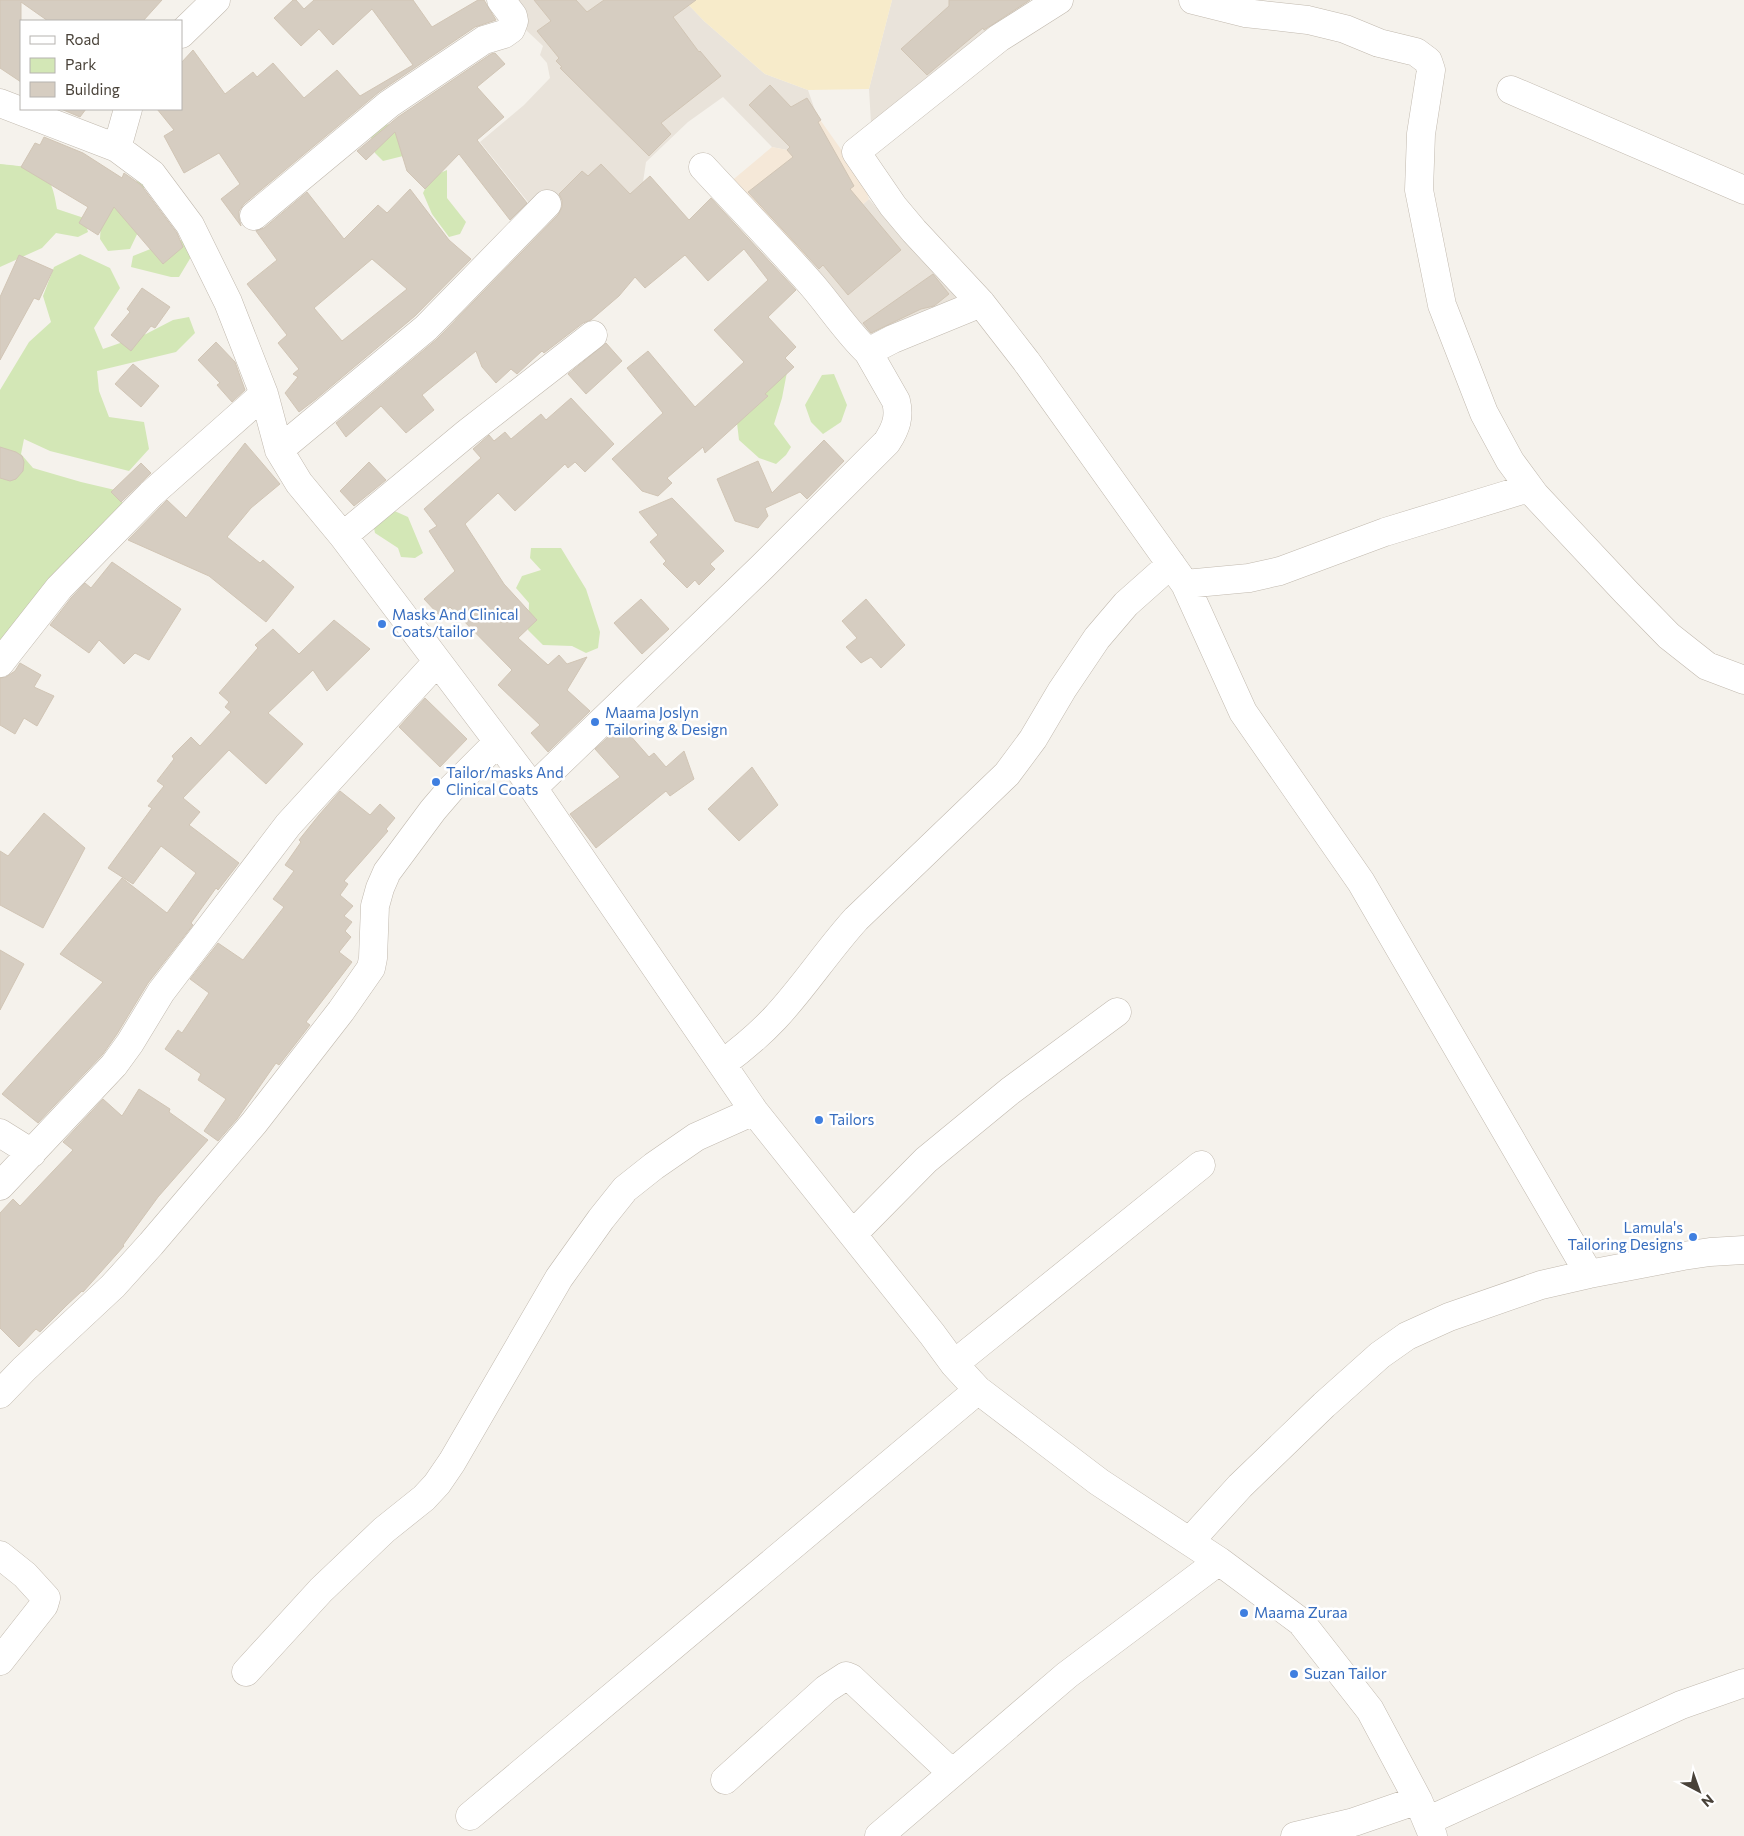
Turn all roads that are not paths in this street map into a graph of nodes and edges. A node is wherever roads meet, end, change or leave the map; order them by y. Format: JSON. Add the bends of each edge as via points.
{"nodes":[{"id":1,"x":501,"y":0,"type":"edge"},
{"id":2,"x":1059,"y":0,"type":"edge"},
{"id":3,"x":1193,"y":0,"type":"edge"},
{"id":4,"x":212,"y":1,"type":"edge"},
{"id":5,"x":182,"y":33,"type":"edge"},
{"id":6,"x":1511,"y":90,"type":"dead end"},
{"id":7,"x":0,"y":103,"type":"edge"},
{"id":8,"x":128,"y":110,"type":"edge"},
{"id":9,"x":117,"y":148,"type":"junction"},
{"id":10,"x":703,"y":167,"type":"dead end"},
{"id":11,"x":1744,"y":190,"type":"edge"},
{"id":12,"x":547,"y":204,"type":"dead end"},
{"id":13,"x":254,"y":216,"type":"dead end"},
{"id":14,"x":981,"y":303,"type":"junction"},
{"id":15,"x":593,"y":335,"type":"dead end"},
{"id":16,"x":868,"y":352,"type":"junction"},
{"id":17,"x":264,"y":394,"type":"junction"},
{"id":18,"x":279,"y":450,"type":"junction"},
{"id":19,"x":1529,"y":488,"type":"junction"},
{"id":20,"x":343,"y":536,"type":"junction"},
{"id":21,"x":1178,"y":574,"type":"junction"},
{"id":22,"x":437,"y":662,"type":"junction"},
{"id":23,"x":0,"y":663,"type":"edge"},
{"id":24,"x":1744,"y":680,"type":"edge"},
{"id":25,"x":498,"y":742,"type":"junction"},
{"id":26,"x":533,"y":788,"type":"junction"},
{"id":27,"x":1117,"y":1012,"type":"dead end"},
{"id":28,"x":722,"y":1064,"type":"junction"},
{"id":29,"x":754,"y":1111,"type":"junction"},
{"id":30,"x":0,"y":1133,"type":"edge"},
{"id":31,"x":32,"y":1153,"type":"junction"},
{"id":32,"x":1201,"y":1165,"type":"dead end"},
{"id":33,"x":0,"y":1186,"type":"edge"},
{"id":34,"x":853,"y":1234,"type":"junction"},
{"id":35,"x":1744,"y":1250,"type":"edge"},
{"id":36,"x":1589,"y":1274,"type":"junction"},
{"id":37,"x":954,"y":1364,"type":"junction"},
{"id":38,"x":978,"y":1390,"type":"junction"},
{"id":39,"x":0,"y":1394,"type":"edge"},
{"id":40,"x":1190,"y":1541,"type":"junction"},
{"id":41,"x":0,"y":1555,"type":"edge"},
{"id":42,"x":1219,"y":1560,"type":"junction"},
{"id":43,"x":0,"y":1661,"type":"edge"},
{"id":44,"x":246,"y":1672,"type":"dead end"},
{"id":45,"x":1744,"y":1682,"type":"edge"},
{"id":46,"x":952,"y":1773,"type":"junction"},
{"id":47,"x":725,"y":1780,"type":"dead end"},
{"id":48,"x":470,"y":1816,"type":"dead end"},
{"id":49,"x":1426,"y":1819,"type":"edge"},
{"id":50,"x":879,"y":1836,"type":"edge"},
{"id":51,"x":1295,"y":1836,"type":"edge"}],
"edges":[{"from":1,"to":13,"type":"street","via":[[513,16],[510,29],[484,40],[389,104]]},
{"from":2,"to":14,"type":"street","via":[[999,38],[856,152],[893,206]]},
{"from":3,"to":19,"type":"street","via":[[1244,13],[1308,20],[1345,29],[1379,43],[1416,52],[1428,61],[1431,70],[1420,134],[1419,190],[1442,305],[1484,413]]},
{"from":4,"to":5,"type":"street"},
{"from":6,"to":11,"type":"street"},
{"from":7,"to":9,"type":"street"},
{"from":8,"to":9,"type":"street"},
{"from":9,"to":17,"type":"street","via":[[152,174],[190,225],[228,302]]},
{"from":10,"to":16,"type":"street"},
{"from":12,"to":18,"type":"street","via":[[426,328]]},
{"from":14,"to":16,"type":"street","via":[[893,338]]},
{"from":14,"to":21,"type":"street"},
{"from":15,"to":20,"type":"street","via":[[467,433]]},
{"from":16,"to":26,"type":"street","via":[[898,410],[894,431],[887,442]]},
{"from":17,"to":18,"type":"street"},
{"from":17,"to":23,"type":"street","via":[[138,507],[59,588]]},
{"from":18,"to":20,"type":"street","via":[[299,483]]},
{"from":19,"to":21,"type":"street","via":[[1384,532],[1280,571],[1248,578]]},
{"from":19,"to":24,"type":"street","via":[[1669,636],[1707,666]]},
{"from":20,"to":22,"type":"street"},
{"from":21,"to":28,"type":"street","via":[[1126,604],[1097,638],[1007,774],[856,919],[775,1018]]},
{"from":21,"to":36,"type":"street","via":[[1243,712],[1361,882]]},
{"from":22,"to":25,"type":"street"},
{"from":22,"to":31,"type":"street","via":[[288,826],[162,992],[114,1065]]},
{"from":25,"to":26,"type":"street"},
{"from":25,"to":39,"type":"street","via":[[433,810],[388,872],[375,906],[371,968],[356,991],[254,1124],[151,1244],[113,1286]]},
{"from":26,"to":28,"type":"street"},
{"from":27,"to":34,"type":"street","via":[[1010,1091],[926,1160]]},
{"from":28,"to":29,"type":"street"},
{"from":29,"to":34,"type":"street"},
{"from":29,"to":44,"type":"street","via":[[696,1137],[625,1190],[559,1278],[437,1484],[321,1590]]},
{"from":30,"to":31,"type":"street"},
{"from":31,"to":33,"type":"street"},
{"from":32,"to":37,"type":"street"},
{"from":34,"to":37,"type":"street"},
{"from":35,"to":36,"type":"street","via":[[1710,1252]]},
{"from":36,"to":40,"type":"street","via":[[1509,1295],[1407,1336],[1392,1346],[1262,1464]]},
{"from":37,"to":38,"type":"street"},
{"from":38,"to":40,"type":"street","via":[[1099,1482]]},
{"from":38,"to":48,"type":"street"},
{"from":40,"to":42,"type":"street"},
{"from":41,"to":43,"type":"street","via":[[46,1598],[44,1605]]},
{"from":42,"to":46,"type":"street","via":[[1067,1675]]},
{"from":42,"to":49,"type":"street","via":[[1300,1622],[1370,1710]]},
{"from":45,"to":49,"type":"street","via":[[1681,1705]]},
{"from":46,"to":47,"type":"street","via":[[846,1676]]},
{"from":46,"to":50,"type":"street"},
{"from":49,"to":51,"type":"street","via":[[1354,1822]]}]}
